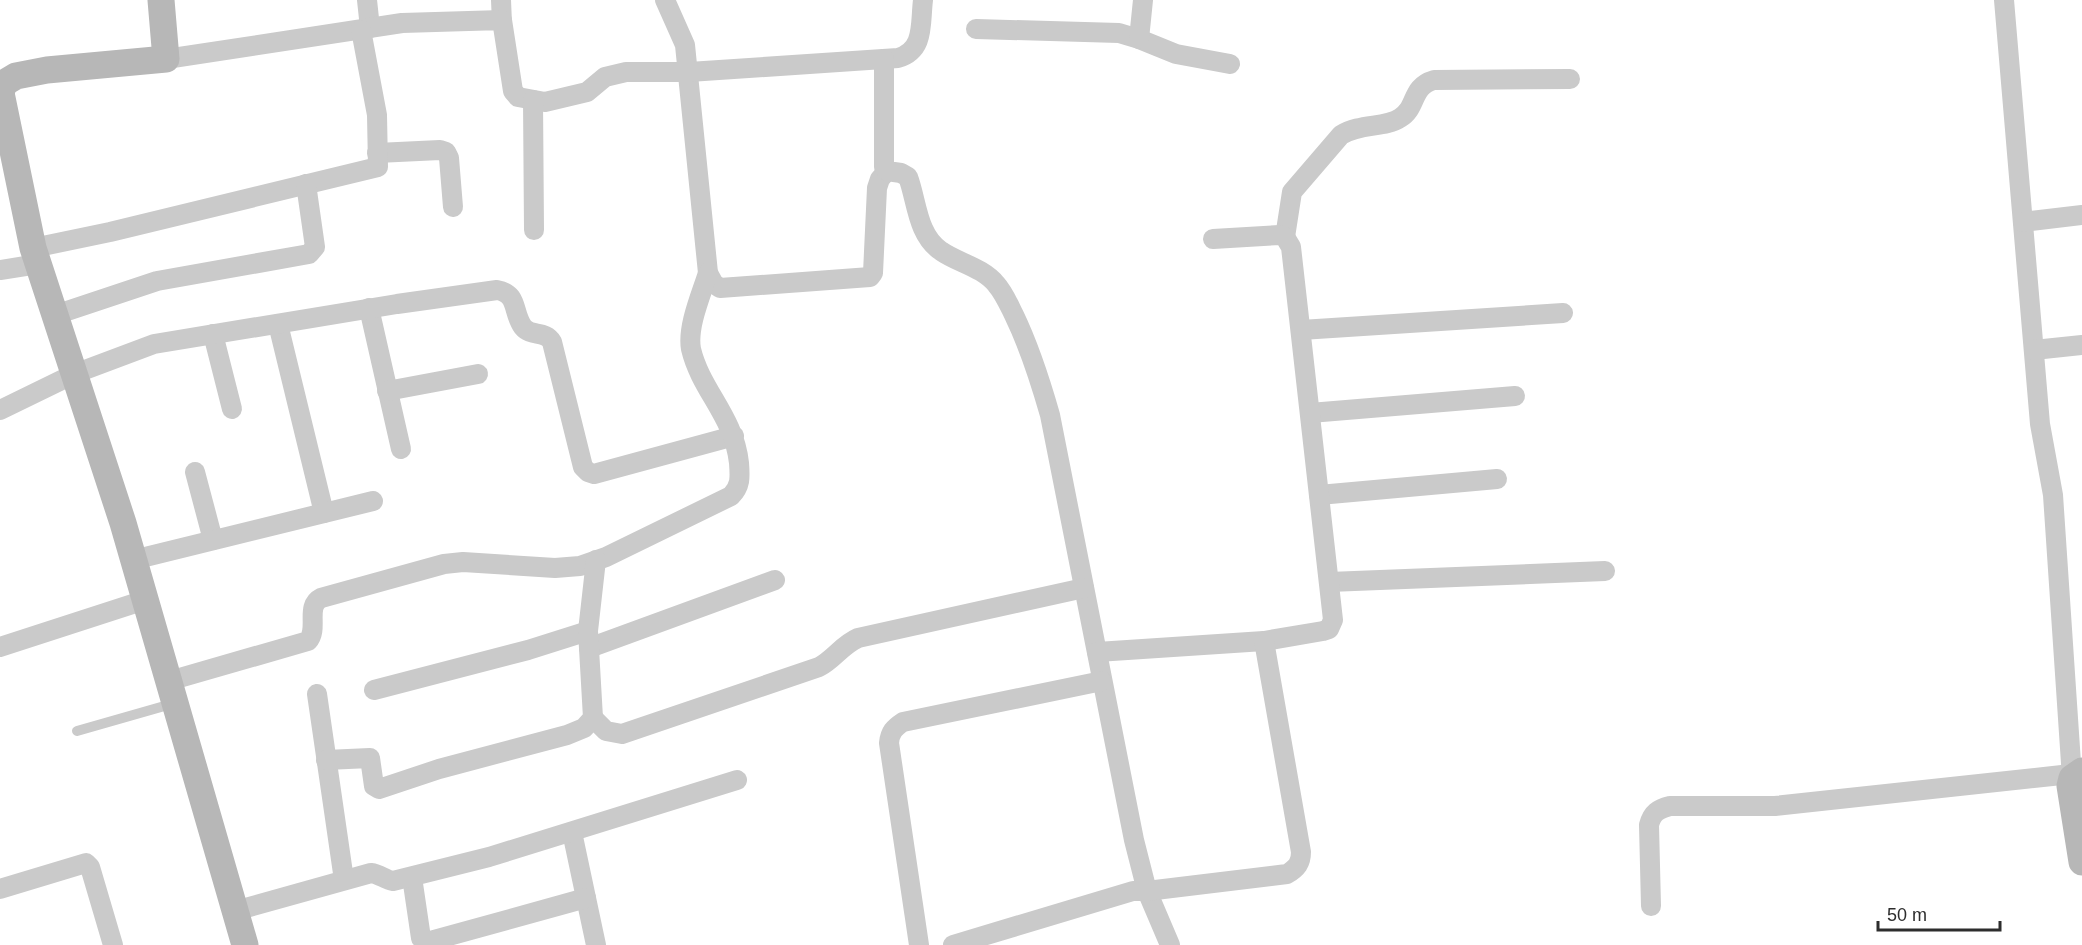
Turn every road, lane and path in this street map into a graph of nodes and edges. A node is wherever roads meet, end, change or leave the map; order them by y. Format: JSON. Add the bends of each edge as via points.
{"nodes":[{"id":1,"x":160,"y":0,"type":"edge"},
{"id":2,"x":367,"y":0,"type":"edge"},
{"id":3,"x":501,"y":0,"type":"edge"},
{"id":4,"x":665,"y":0,"type":"edge"},
{"id":5,"x":923,"y":0,"type":"edge"},
{"id":6,"x":1143,"y":0,"type":"edge"},
{"id":7,"x":2004,"y":0,"type":"edge"},
{"id":8,"x":502,"y":23,"type":"junction"},
{"id":9,"x":976,"y":28,"type":"dead end"},
{"id":10,"x":366,"y":29,"type":"junction"},
{"id":11,"x":1139,"y":39,"type":"junction"},
{"id":12,"x":166,"y":59,"type":"junction"},
{"id":13,"x":884,"y":59,"type":"junction"},
{"id":14,"x":1230,"y":64,"type":"dead end"},
{"id":15,"x":689,"y":72,"type":"junction"},
{"id":16,"x":2,"y":79,"type":"edge"},
{"id":17,"x":1570,"y":79,"type":"dead end"},
{"id":18,"x":533,"y":100,"type":"junction"},
{"id":19,"x":377,"y":153,"type":"junction"},
{"id":20,"x":9,"y":169,"type":"edge"},
{"id":21,"x":887,"y":171,"type":"junction"},
{"id":22,"x":306,"y":184,"type":"junction"},
{"id":23,"x":453,"y":207,"type":"dead end"},
{"id":24,"x":2082,"y":215,"type":"edge"},
{"id":25,"x":2023,"y":222,"type":"junction"},
{"id":26,"x":534,"y":230,"type":"dead end"},
{"id":27,"x":1285,"y":237,"type":"junction"},
{"id":28,"x":1213,"y":239,"type":"dead end"},
{"id":29,"x":35,"y":256,"type":"junction"},
{"id":30,"x":0,"y":270,"type":"edge"},
{"id":31,"x":708,"y":273,"type":"junction"},
{"id":32,"x":369,"y":309,"type":"junction"},
{"id":33,"x":1563,"y":313,"type":"dead end"},
{"id":34,"x":55,"y":315,"type":"junction"},
{"id":35,"x":278,"y":324,"type":"junction"},
{"id":36,"x":1300,"y":330,"type":"junction"},
{"id":37,"x":213,"y":334,"type":"junction"},
{"id":38,"x":2082,"y":345,"type":"edge"},
{"id":39,"x":2034,"y":350,"type":"junction"},
{"id":40,"x":74,"y":374,"type":"junction"},
{"id":41,"x":478,"y":374,"type":"dead end"},
{"id":42,"x":387,"y":391,"type":"junction"},
{"id":43,"x":1515,"y":396,"type":"dead end"},
{"id":44,"x":232,"y":409,"type":"dead end"},
{"id":45,"x":0,"y":410,"type":"edge"},
{"id":46,"x":1310,"y":413,"type":"junction"},
{"id":47,"x":734,"y":436,"type":"junction"},
{"id":48,"x":401,"y":449,"type":"dead end"},
{"id":49,"x":195,"y":472,"type":"dead end"},
{"id":50,"x":1497,"y":479,"type":"dead end"},
{"id":51,"x":1319,"y":495,"type":"junction"},
{"id":52,"x":373,"y":501,"type":"dead end"},
{"id":53,"x":324,"y":513,"type":"junction"},
{"id":54,"x":213,"y":540,"type":"junction"},
{"id":55,"x":133,"y":560,"type":"junction"},
{"id":56,"x":596,"y":560,"type":"junction"},
{"id":57,"x":1605,"y":571,"type":"dead end"},
{"id":58,"x":775,"y":580,"type":"dead end"},
{"id":59,"x":1329,"y":582,"type":"junction"},
{"id":60,"x":1084,"y":588,"type":"junction"},
{"id":61,"x":145,"y":600,"type":"junction"},
{"id":62,"x":589,"y":639,"type":"junction"},
{"id":63,"x":1264,"y":640,"type":"junction"},
{"id":64,"x":0,"y":647,"type":"edge"},
{"id":65,"x":1097,"y":652,"type":"junction"},
{"id":66,"x":1102,"y":681,"type":"junction"},
{"id":67,"x":374,"y":690,"type":"dead end"},
{"id":68,"x":172,"y":692,"type":"junction"},
{"id":69,"x":316,"y":694,"type":"dead end"},
{"id":70,"x":593,"y":718,"type":"junction"},
{"id":71,"x":77,"y":731,"type":"dead end"},
{"id":72,"x":326,"y":760,"type":"junction"},
{"id":73,"x":2075,"y":774,"type":"edge"},
{"id":74,"x":737,"y":780,"type":"dead end"},
{"id":75,"x":572,"y":832,"type":"junction"},
{"id":76,"x":2082,"y":862,"type":"edge"},
{"id":77,"x":412,"y":877,"type":"junction"},
{"id":78,"x":344,"y":880,"type":"junction"},
{"id":79,"x":0,"y":889,"type":"edge"},
{"id":80,"x":1147,"y":891,"type":"junction"},
{"id":81,"x":586,"y":898,"type":"junction"},
{"id":82,"x":1651,"y":906,"type":"dead end"},
{"id":83,"x":235,"y":911,"type":"junction"},
{"id":84,"x":113,"y":945,"type":"edge"},
{"id":85,"x":245,"y":945,"type":"edge"},
{"id":86,"x":596,"y":945,"type":"edge"},
{"id":87,"x":919,"y":945,"type":"edge"},
{"id":88,"x":952,"y":945,"type":"edge"},
{"id":89,"x":1170,"y":945,"type":"edge"}],
"edges":[{"from":1,"to":12,"type":"street"},
{"from":2,"to":10,"type":"street"},
{"from":3,"to":8,"type":"street"},
{"from":4,"to":15,"type":"street","via":[[685,45]]},
{"from":5,"to":13,"type":"street","via":[[918,44],[907,55]]},
{"from":6,"to":11,"type":"street"},
{"from":7,"to":25,"type":"street"},
{"from":8,"to":10,"type":"street","via":[[402,23]]},
{"from":8,"to":18,"type":"street","via":[[513,91],[518,97]]},
{"from":9,"to":11,"type":"street","via":[[1119,33]]},
{"from":10,"to":12,"type":"street"},
{"from":10,"to":19,"type":"street","via":[[377,116]]},
{"from":11,"to":14,"type":"street","via":[[1176,54]]},
{"from":12,"to":16,"type":"street","via":[[47,70]]},
{"from":13,"to":15,"type":"street"},
{"from":13,"to":21,"type":"street","via":[[883,163]]},
{"from":15,"to":18,"type":"street","via":[[626,72],[605,78],[587,92],[546,102]]},
{"from":15,"to":31,"type":"street"},
{"from":16,"to":20,"type":"street"},
{"from":17,"to":27,"type":"street","via":[[1434,80],[1419,86],[1401,118],[1350,129],[1341,135],[1292,192]]},
{"from":18,"to":26,"type":"street"},
{"from":19,"to":22,"type":"street","via":[[378,167]]},
{"from":19,"to":23,"type":"street","via":[[446,152]]},
{"from":20,"to":29,"type":"street"},
{"from":21,"to":31,"type":"street","via":[[877,188],[870,277],[720,288]]},
{"from":21,"to":60,"type":"street","via":[[907,175],[920,222],[940,251],[989,276],[997,285],[1029,346],[1050,415]]},
{"from":22,"to":29,"type":"street"},
{"from":22,"to":34,"type":"street","via":[[315,247],[309,254],[157,281]]},
{"from":24,"to":25,"type":"street"},
{"from":25,"to":39,"type":"street"},
{"from":27,"to":28,"type":"street"},
{"from":27,"to":36,"type":"street","via":[[1291,247]]},
{"from":29,"to":30,"type":"street"},
{"from":29,"to":34,"type":"street"},
{"from":31,"to":47,"type":"street","via":[[691,331],[691,348]]},
{"from":32,"to":35,"type":"street"},
{"from":32,"to":42,"type":"street"},
{"from":32,"to":47,"type":"street","via":[[497,290],[511,296],[526,330],[549,337],[552,342],[583,466],[588,472],[594,474]]},
{"from":33,"to":36,"type":"street"},
{"from":34,"to":40,"type":"street"},
{"from":35,"to":37,"type":"street"},
{"from":35,"to":53,"type":"street"},
{"from":36,"to":46,"type":"street"},
{"from":37,"to":40,"type":"street","via":[[154,344]]},
{"from":37,"to":44,"type":"street"},
{"from":38,"to":39,"type":"street"},
{"from":39,"to":73,"type":"street","via":[[2053,495]]},
{"from":40,"to":45,"type":"street"},
{"from":40,"to":55,"type":"street"},
{"from":41,"to":42,"type":"street"},
{"from":42,"to":48,"type":"street"},
{"from":43,"to":46,"type":"street"},
{"from":46,"to":51,"type":"street"},
{"from":47,"to":56,"type":"street","via":[[740,478],[738,489],[731,496]]},
{"from":49,"to":54,"type":"street"},
{"from":50,"to":51,"type":"street"},
{"from":51,"to":59,"type":"street"},
{"from":52,"to":53,"type":"street"},
{"from":53,"to":54,"type":"street"},
{"from":54,"to":55,"type":"street"},
{"from":55,"to":61,"type":"street"},
{"from":56,"to":62,"type":"street"},
{"from":56,"to":68,"type":"street","via":[[555,568],[444,564],[321,597],[313,606],[313,634],[308,641]]},
{"from":57,"to":59,"type":"street"},
{"from":58,"to":62,"type":"street"},
{"from":59,"to":63,"type":"street","via":[[1333,620],[1329,629]]},
{"from":60,"to":65,"type":"street"},
{"from":60,"to":70,"type":"street","via":[[858,638],[819,667],[622,734],[606,731]]},
{"from":61,"to":64,"type":"street"},
{"from":61,"to":68,"type":"street"},
{"from":62,"to":67,"type":"street","via":[[528,650]]},
{"from":62,"to":70,"type":"street"},
{"from":63,"to":65,"type":"street"},
{"from":63,"to":80,"type":"street","via":[[1301,859],[1297,868],[1287,873]]},
{"from":65,"to":66,"type":"street"},
{"from":66,"to":80,"type":"street"},
{"from":66,"to":87,"type":"street","via":[[903,723],[890,735]]},
{"from":68,"to":71,"type":"lane"},
{"from":68,"to":83,"type":"street"},
{"from":69,"to":72,"type":"street"},
{"from":70,"to":72,"type":"street","via":[[584,728],[567,735],[379,789],[374,786],[369,758]]},
{"from":72,"to":78,"type":"street"},
{"from":73,"to":76,"type":"street","via":[[2070,794]]},
{"from":73,"to":82,"type":"street","via":[[1775,806],[1660,809],[1651,816],[1649,825]]},
{"from":74,"to":75,"type":"street"},
{"from":75,"to":77,"type":"street"},
{"from":75,"to":81,"type":"street"},
{"from":77,"to":78,"type":"street","via":[[393,881],[371,873]]},
{"from":77,"to":81,"type":"street","via":[[421,938],[427,942]]},
{"from":78,"to":83,"type":"street"},
{"from":79,"to":84,"type":"street","via":[[86,863]]},
{"from":80,"to":88,"type":"street","via":[[1133,891]]},
{"from":80,"to":89,"type":"street"},
{"from":81,"to":86,"type":"street"},
{"from":83,"to":85,"type":"street"}]}
